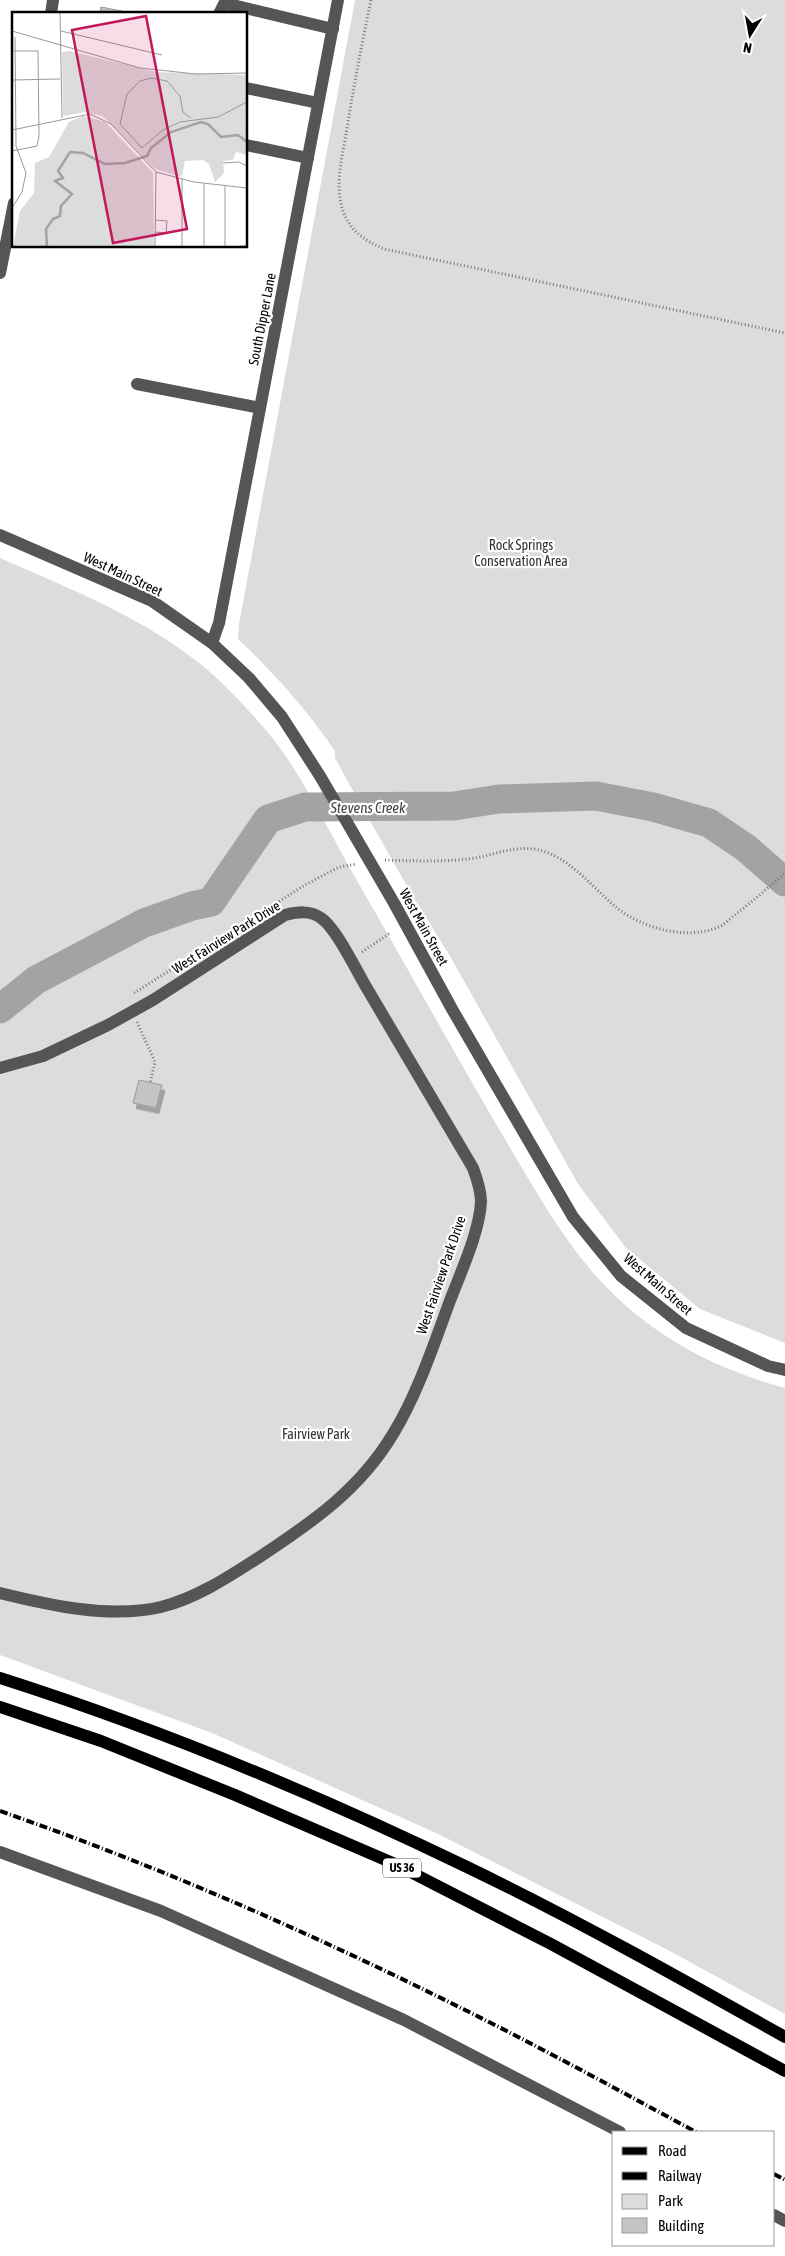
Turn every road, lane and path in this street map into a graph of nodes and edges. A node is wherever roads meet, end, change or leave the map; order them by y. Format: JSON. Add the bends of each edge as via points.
{"nodes":[{"id":1,"x":338,"y":0,"type":"edge"},
{"id":2,"x":371,"y":0,"type":"edge"},
{"id":3,"x":220,"y":12,"type":"edge"},
{"id":4,"x":332,"y":29,"type":"junction"},
{"id":5,"x":248,"y":88,"type":"edge"},
{"id":6,"x":318,"y":103,"type":"junction"},
{"id":7,"x":248,"y":145,"type":"edge"},
{"id":8,"x":308,"y":158,"type":"junction"},
{"id":9,"x":12,"y":213,"type":"edge"},
{"id":10,"x":0,"y":274,"type":"edge"},
{"id":11,"x":785,"y":333,"type":"edge"},
{"id":12,"x":138,"y":384,"type":"dead end"},
{"id":13,"x":260,"y":408,"type":"junction"},
{"id":14,"x":0,"y":536,"type":"edge"},
{"id":15,"x":212,"y":643,"type":"junction"},
{"id":16,"x":376,"y":861,"type":"dead end"},
{"id":17,"x":358,"y":864,"type":"dead end"},
{"id":18,"x":785,"y":873,"type":"edge"},
{"id":19,"x":390,"y":934,"type":"dead end"},
{"id":20,"x":350,"y":960,"type":"junction"},
{"id":21,"x":128,"y":997,"type":"dead end"},
{"id":22,"x":132,"y":1012,"type":"junction"},
{"id":23,"x":0,"y":1068,"type":"edge"},
{"id":24,"x":150,"y":1082,"type":"dead end"},
{"id":25,"x":785,"y":1370,"type":"edge"},
{"id":26,"x":0,"y":1593,"type":"edge"},
{"id":27,"x":0,"y":1678,"type":"edge"},
{"id":28,"x":0,"y":1707,"type":"edge"},
{"id":29,"x":0,"y":1852,"type":"edge"},
{"id":30,"x":785,"y":2037,"type":"edge"},
{"id":31,"x":785,"y":2070,"type":"edge"},
{"id":32,"x":618,"y":2131,"type":"edge"}],
"edges":[{"from":1,"to":4,"type":"street","name":"South Dipper Lane"},
{"from":2,"to":11,"type":"path","via":[[339,184],[344,211],[357,234],[384,249]]},
{"from":3,"to":4,"type":"street","via":[[224,4]]},
{"from":4,"to":6,"type":"street","name":"South Dipper Lane"},
{"from":5,"to":6,"type":"street"},
{"from":6,"to":8,"type":"street","name":"South Dipper Lane"},
{"from":7,"to":8,"type":"street"},
{"from":8,"to":13,"type":"street","name":"South Dipper Lane"},
{"from":9,"to":10,"type":"street"},
{"from":12,"to":13,"type":"street"},
{"from":13,"to":15,"type":"street","name":"South Dipper Lane","via":[[220,623]]},
{"from":14,"to":15,"type":"street","name":"West Main Street","via":[[152,602]]},
{"from":15,"to":25,"type":"street","name":"West Main Street","via":[[249,678],[282,718],[320,776],[573,1216],[621,1276],[686,1328],[768,1366]]},
{"from":16,"to":18,"type":"path","via":[[470,859],[526,848],[546,852],[567,863],[618,908],[643,923],[664,931],[692,932],[721,926]]},
{"from":17,"to":21,"type":"path","via":[[339,867],[305,884]]},
{"from":19,"to":20,"type":"path"},
{"from":20,"to":22,"type":"street","name":"West Fairview Park Drive","via":[[329,925],[310,913],[297,912],[285,915]]},
{"from":20,"to":26,"type":"street","name":"West Fairview Park Drive","via":[[473,1168],[481,1201],[471,1243],[441,1325],[394,1433],[372,1466],[316,1520],[234,1574],[190,1597],[160,1607],[98,1610],[62,1607]]},
{"from":22,"to":23,"type":"street","name":"West Fairview Park Drive","via":[[50,1053]]},
{"from":22,"to":24,"type":"path","via":[[155,1062]]},
{"from":27,"to":30,"type":"main road","number":"US 36","via":[[253,1771],[407,1839],[568,1918]]},
{"from":28,"to":31,"type":"main road","number":"US 36","via":[[101,1741],[395,1864]]},
{"from":29,"to":32,"type":"street","via":[[161,1911],[377,2007]]}]}
